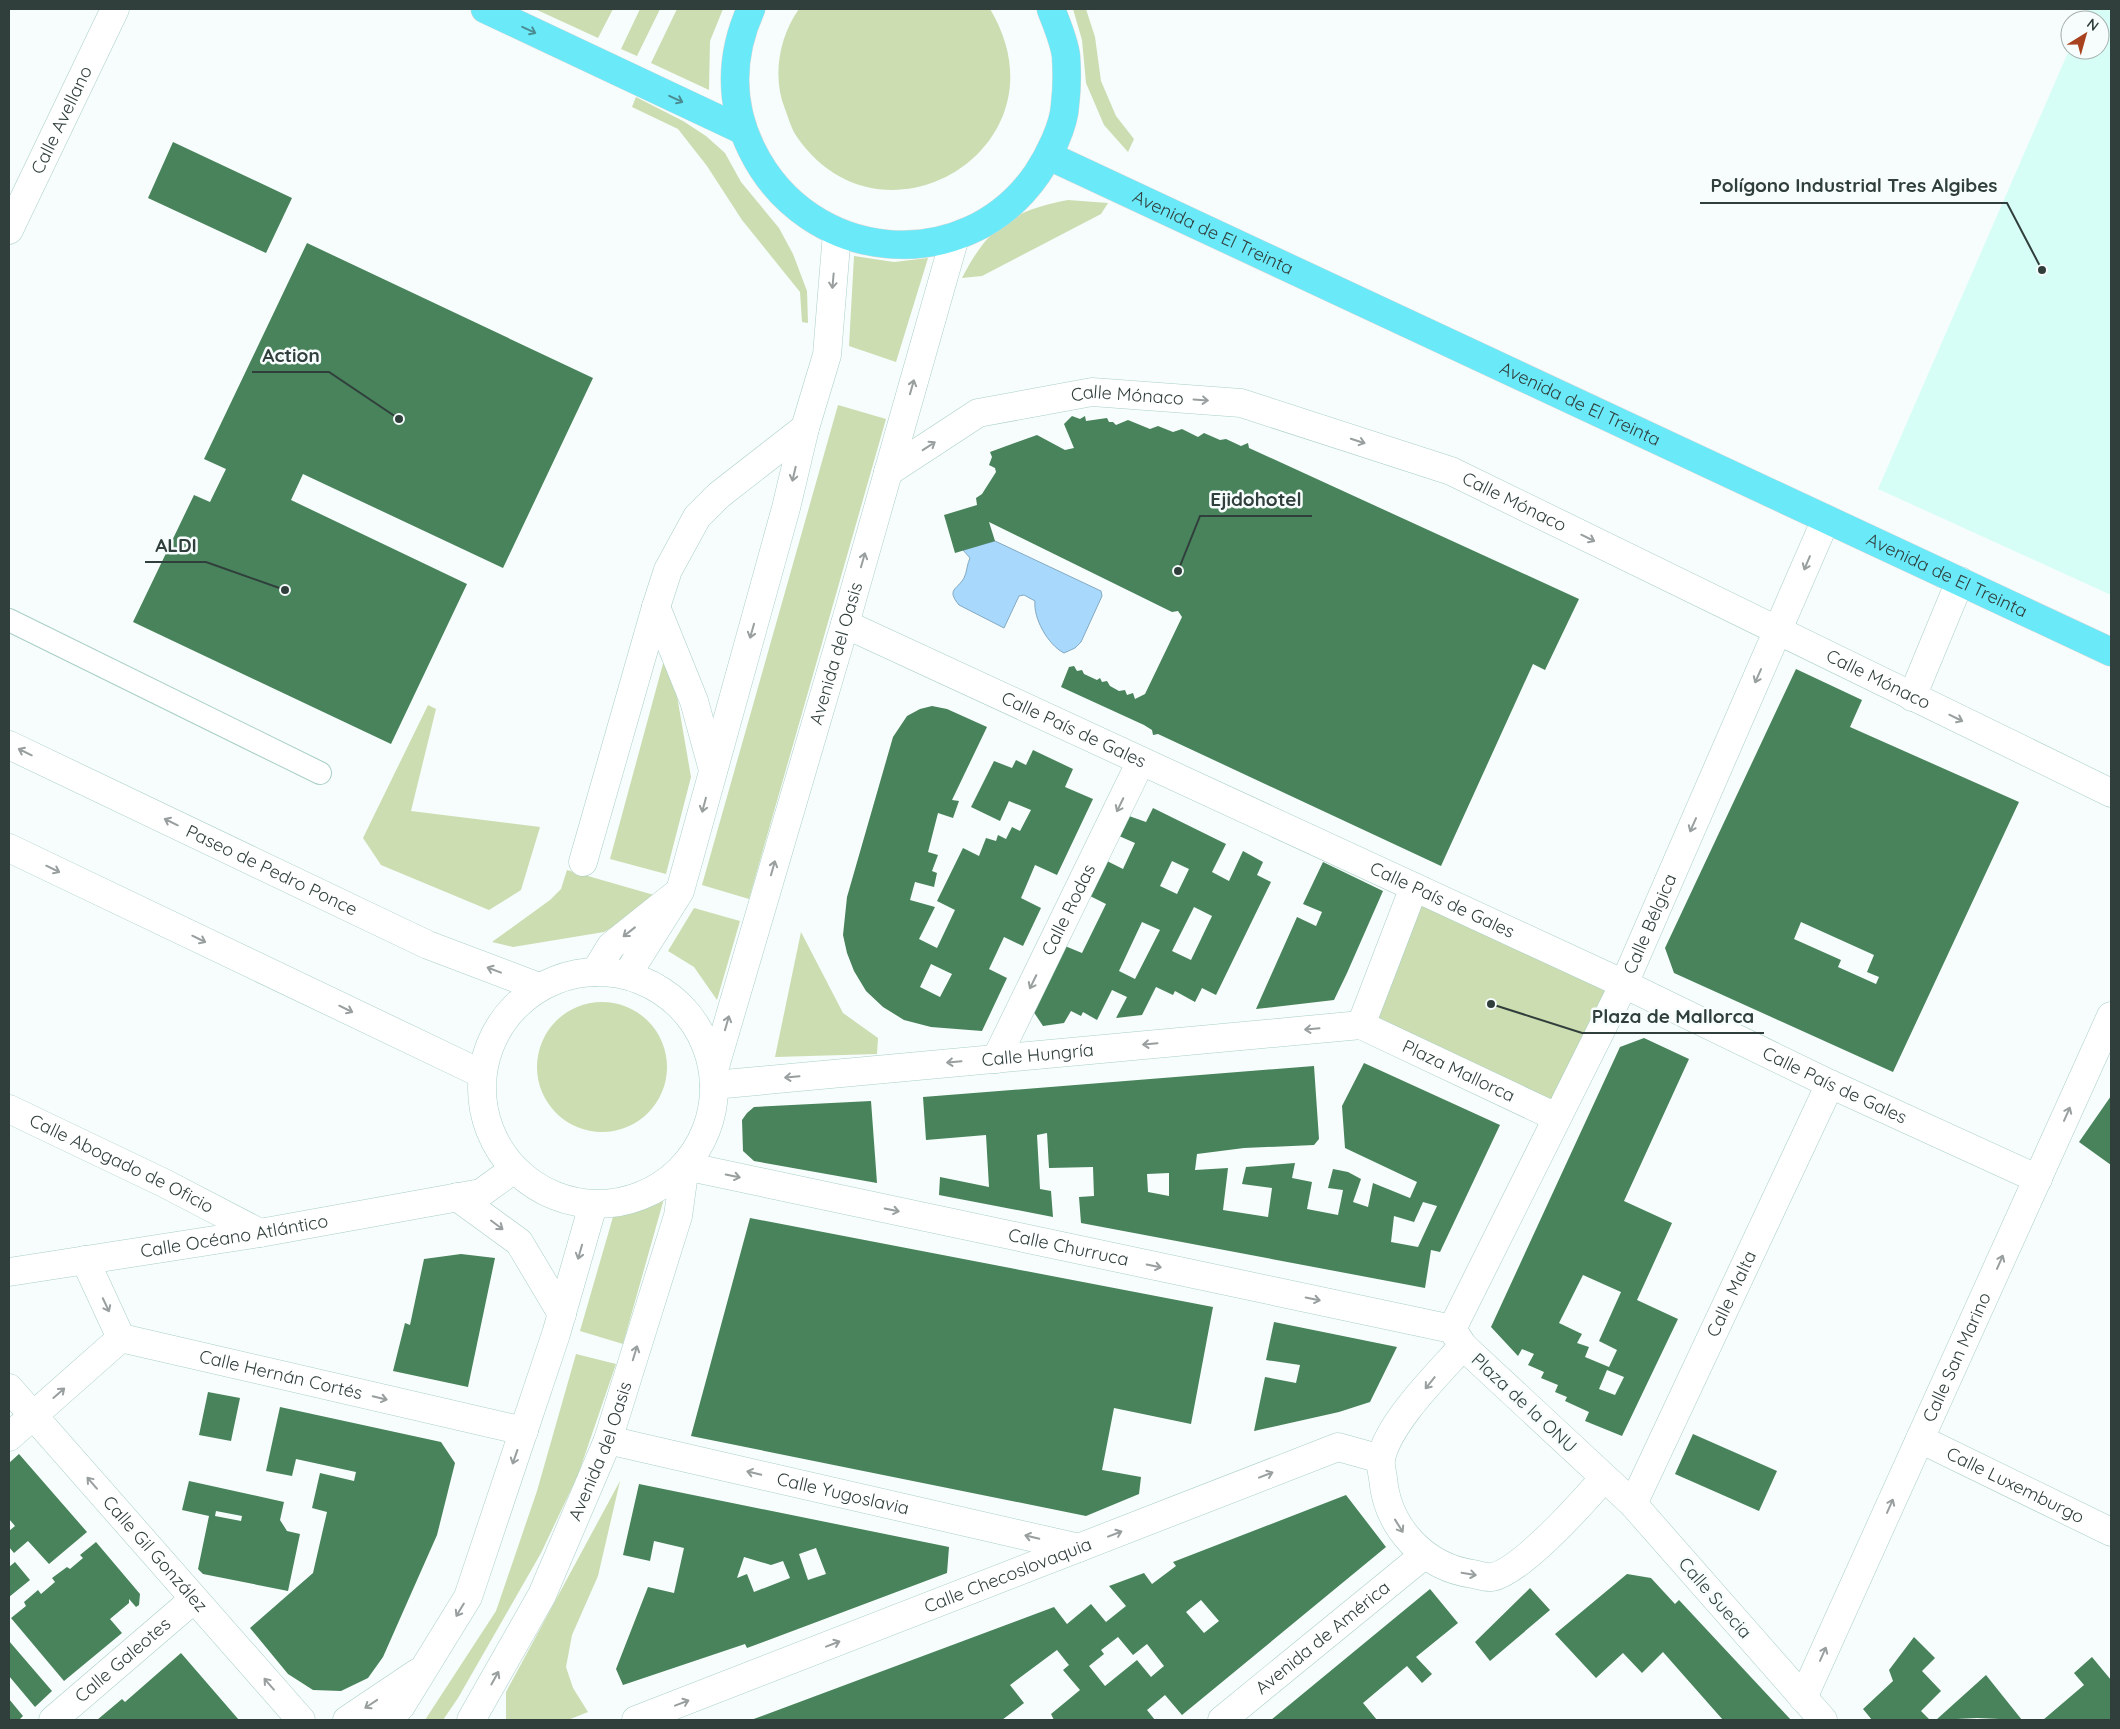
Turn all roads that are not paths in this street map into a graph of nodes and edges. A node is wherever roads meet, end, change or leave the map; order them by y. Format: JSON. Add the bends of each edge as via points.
{"nodes":[{"id":1,"x":115,"y":9,"type":"edge"},
{"id":2,"x":485,"y":9,"type":"edge"},
{"id":3,"x":751,"y":9,"type":"edge"},
{"id":4,"x":1051,"y":9,"type":"edge"},
{"id":5,"x":742,"y":130,"type":"junction"},
{"id":6,"x":1049,"y":156,"type":"junction"},
{"id":7,"x":9,"y":230,"type":"edge"},
{"id":8,"x":837,"y":233,"type":"junction"},
{"id":9,"x":955,"y":237,"type":"junction"},
{"id":10,"x":805,"y":428,"type":"junction"},
{"id":11,"x":888,"y":472,"type":"junction"},
{"id":12,"x":1826,"y":519,"type":"junction"},
{"id":13,"x":1960,"y":582,"type":"junction"},
{"id":14,"x":656,"y":607,"type":"junction"},
{"id":15,"x":9,"y":620,"type":"edge"},
{"id":16,"x":845,"y":624,"type":"junction"},
{"id":17,"x":1777,"y":631,"type":"junction"},
{"id":18,"x":2111,"y":652,"type":"edge"},
{"id":19,"x":1912,"y":697,"type":"junction"},
{"id":20,"x":9,"y":745,"type":"edge"},
{"id":21,"x":1141,"y":761,"type":"junction"},
{"id":22,"x":713,"y":770,"type":"junction"},
{"id":23,"x":320,"y":773,"type":"dead end"},
{"id":24,"x":2111,"y":793,"type":"edge"},
{"id":25,"x":9,"y":848,"type":"edge"},
{"id":26,"x":583,"y":862,"type":"dead end"},
{"id":27,"x":1414,"y":888,"type":"junction"},
{"id":28,"x":680,"y":891,"type":"junction"},
{"id":29,"x":595,"y":972,"type":"junction"},
{"id":30,"x":627,"y":975,"type":"junction"},
{"id":31,"x":1624,"y":984,"type":"junction"},
{"id":32,"x":540,"y":987,"type":"junction"},
{"id":33,"x":2111,"y":1016,"type":"edge"},
{"id":34,"x":1360,"y":1025,"type":"junction"},
{"id":35,"x":996,"y":1058,"type":"junction"},
{"id":36,"x":482,"y":1074,"type":"junction"},
{"id":37,"x":714,"y":1077,"type":"junction"},
{"id":38,"x":1830,"y":1084,"type":"junction"},
{"id":39,"x":9,"y":1110,"type":"edge"},
{"id":40,"x":1556,"y":1117,"type":"junction"},
{"id":41,"x":685,"y":1166,"type":"junction"},
{"id":42,"x":514,"y":1169,"type":"junction"},
{"id":43,"x":2038,"y":1180,"type":"junction"},
{"id":44,"x":457,"y":1197,"type":"junction"},
{"id":45,"x":593,"y":1205,"type":"junction"},
{"id":46,"x":260,"y":1234,"type":"junction"},
{"id":47,"x":86,"y":1260,"type":"junction"},
{"id":48,"x":9,"y":1272,"type":"edge"},
{"id":49,"x":562,"y":1314,"type":"junction"},
{"id":50,"x":121,"y":1338,"type":"junction"},
{"id":51,"x":1457,"y":1338,"type":"junction"},
{"id":52,"x":9,"y":1388,"type":"edge"},
{"id":53,"x":33,"y":1415,"type":"junction"},
{"id":54,"x":524,"y":1431,"type":"junction"},
{"id":55,"x":9,"y":1437,"type":"edge"},
{"id":56,"x":1920,"y":1439,"type":"junction"},
{"id":57,"x":608,"y":1440,"type":"junction"},
{"id":58,"x":1381,"y":1459,"type":"junction"},
{"id":59,"x":1604,"y":1478,"type":"junction"},
{"id":60,"x":1633,"y":1504,"type":"junction"},
{"id":61,"x":2111,"y":1532,"type":"edge"},
{"id":62,"x":1079,"y":1548,"type":"junction"},
{"id":63,"x":1424,"y":1555,"type":"junction"},
{"id":64,"x":194,"y":1599,"type":"junction"},
{"id":65,"x":425,"y":1668,"type":"junction"},
{"id":66,"x":1803,"y":1698,"type":"junction"},
{"id":67,"x":478,"y":1715,"type":"edge"},
{"id":68,"x":53,"y":1720,"type":"edge"},
{"id":69,"x":301,"y":1720,"type":"edge"},
{"id":70,"x":347,"y":1720,"type":"edge"},
{"id":71,"x":388,"y":1720,"type":"edge"},
{"id":72,"x":636,"y":1720,"type":"edge"},
{"id":73,"x":1222,"y":1720,"type":"edge"},
{"id":74,"x":1823,"y":1720,"type":"edge"}],
"edges":[{"from":1,"to":7,"type":"street","name":"Calle Avellano"},
{"from":2,"to":5,"type":"main road","one_way":true},
{"from":3,"to":5,"type":"main road","via":[[741,33],[734,81]]},
{"from":4,"to":6,"type":"main road","via":[[1066,54],[1066,106]]},
{"from":5,"to":8,"type":"main road","via":[[763,173],[796,208]]},
{"from":6,"to":9,"type":"main road","via":[[1025,191],[993,219]]},
{"from":6,"to":12,"type":"main road","name":"Avenida de El Treinta"},
{"from":8,"to":9,"type":"main road","via":[[876,244],[896,245],[915,245]]},
{"from":8,"to":10,"type":"street","one_way":true,"via":[[827,355]]},
{"from":11,"to":9,"type":"street","name":"Avenida del Oasis","one_way":true},
{"from":10,"to":14,"type":"street","via":[[719,495],[697,517],[668,570]]},
{"from":10,"to":22,"type":"street","one_way":true},
{"from":16,"to":11,"type":"street","name":"Avenida del Oasis","one_way":true},
{"from":11,"to":17,"type":"street","name":"Calle Mónaco","one_way":true,"via":[[978,413],[1092,392],[1241,403],[1451,471]]},
{"from":12,"to":13,"type":"main road","name":"Avenida de El Treinta"},
{"from":12,"to":17,"type":"street","name":"Calle Bélgica","one_way":true},
{"from":13,"to":18,"type":"main road","name":"Avenida de El Treinta"},
{"from":13,"to":19,"type":"street"},
{"from":14,"to":22,"type":"street","via":[[694,701]]},
{"from":14,"to":26,"type":"street"},
{"from":15,"to":23,"type":"lane"},
{"from":16,"to":21,"type":"street","name":"Calle País de Gales"},
{"from":37,"to":16,"type":"street","name":"Avenida del Oasis","one_way":true},
{"from":17,"to":19,"type":"street","name":"Calle Mónaco"},
{"from":17,"to":31,"type":"street","name":"Calle Bélgica","one_way":true},
{"from":19,"to":24,"type":"street","name":"Calle Mónaco","one_way":true},
{"from":32,"to":20,"type":"street","name":"Paseo de Pedro Ponce","one_way":true,"via":[[428,945]]},
{"from":21,"to":27,"type":"street","name":"Calle País de Gales"},
{"from":21,"to":35,"type":"street","name":"Calle Rodas","one_way":true},
{"from":22,"to":28,"type":"street","one_way":true},
{"from":25,"to":36,"type":"street","one_way":true},
{"from":27,"to":31,"type":"street","name":"Calle País de Gales"},
{"from":27,"to":34,"type":"street"},
{"from":28,"to":29,"type":"street","one_way":true,"via":[[611,946]]},
{"from":28,"to":30,"type":"street"},
{"from":29,"to":30,"type":"street"},
{"from":29,"to":32,"type":"street","via":[[574,974]]},
{"from":30,"to":37,"type":"street","via":[[657,984],[684,1009],[703,1038]]},
{"from":31,"to":38,"type":"street","name":"Calle País de Gales"},
{"from":31,"to":40,"type":"street","name":"Calle Bélgica"},
{"from":32,"to":36,"type":"street","via":[[512,1010],[497,1032]]},
{"from":43,"to":33,"type":"street","name":"Calle San Marino","one_way":true},
{"from":34,"to":35,"type":"street","name":"Calle Hungría","one_way":true},
{"from":34,"to":40,"type":"street","name":"Plaza Mallorca"},
{"from":35,"to":37,"type":"street","name":"Calle Hungría","one_way":true},
{"from":36,"to":42,"type":"street","via":[[483,1109],[494,1141]]},
{"from":37,"to":41,"type":"street","via":[[714,1105],[704,1138]]},
{"from":38,"to":43,"type":"street","name":"Calle País de Gales"},
{"from":38,"to":60,"type":"street","name":"Calle Malta"},
{"from":39,"to":46,"type":"street","name":"Calle Abogado de Oficio","via":[[164,1183]]},
{"from":40,"to":51,"type":"street","name":"Calle Bélgica"},
{"from":41,"to":45,"type":"street","via":[[651,1192],[627,1202]]},
{"from":41,"to":51,"type":"street","name":"Calle Churruca","one_way":true},
{"from":57,"to":41,"type":"street","name":"Avenida del Oasis","one_way":true,"via":[[678,1216]]},
{"from":42,"to":44,"type":"street","name":"Calle Océano Atlántico","via":[[481,1193]]},
{"from":42,"to":45,"type":"street","via":[[537,1188],[564,1200]]},
{"from":56,"to":43,"type":"street","name":"Calle San Marino","one_way":true},
{"from":44,"to":46,"type":"street","name":"Calle Océano Atlántico"},
{"from":44,"to":49,"type":"street","one_way":true,"via":[[519,1242]]},
{"from":45,"to":49,"type":"street","one_way":true},
{"from":46,"to":47,"type":"street","name":"Calle Océano Atlántico"},
{"from":47,"to":48,"type":"street","name":"Calle Océano Atlántico"},
{"from":47,"to":50,"type":"street","one_way":true},
{"from":49,"to":54,"type":"street"},
{"from":53,"to":50,"type":"street","one_way":true},
{"from":50,"to":54,"type":"street","name":"Calle Hernán Cortés","one_way":true},
{"from":51,"to":58,"type":"street","name":"Plaza de la ONU","one_way":true,"via":[[1432,1380],[1393,1430]]},
{"from":51,"to":59,"type":"street","name":"Plaza de la ONU"},
{"from":52,"to":53,"type":"street","name":"Calle Gil González"},
{"from":53,"to":55,"type":"street"},
{"from":64,"to":53,"type":"street","name":"Calle Gil González","one_way":true},
{"from":54,"to":65,"type":"street","one_way":true,"via":[[468,1597]]},
{"from":56,"to":61,"type":"street","name":"Calle Luxemburgo"},
{"from":66,"to":56,"type":"street","name":"Calle San Marino","one_way":true},
{"from":62,"to":57,"type":"street","name":"Calle Yugoslavia","one_way":true},
{"from":67,"to":57,"type":"street","name":"Avenida del Oasis","one_way":true,"via":[[542,1595]]},
{"from":62,"to":58,"type":"street","name":"Calle Checoslovaquia","one_way":true,"via":[[1338,1447]]},
{"from":58,"to":63,"type":"street","name":"Plaza de la ONU","one_way":true,"via":[[1384,1496],[1399,1529]]},
{"from":59,"to":60,"type":"street","name":"Calle Suecia"},
{"from":63,"to":59,"type":"street","name":"Plaza de la ONU","one_way":true,"via":[[1456,1572],[1492,1577],[1525,1560]]},
{"from":60,"to":66,"type":"street","name":"Calle Suecia"},
{"from":72,"to":62,"type":"street","name":"Calle Checoslovaquia","one_way":true},
{"from":63,"to":73,"type":"street","name":"Avenida de América"},
{"from":64,"to":68,"type":"street","name":"Calle Galeotes"},
{"from":69,"to":64,"type":"street","name":"Calle Gil González","one_way":true},
{"from":65,"to":70,"type":"street","one_way":true},
{"from":65,"to":71,"type":"street"},
{"from":66,"to":74,"type":"street","name":"Calle Suecia"}]}
